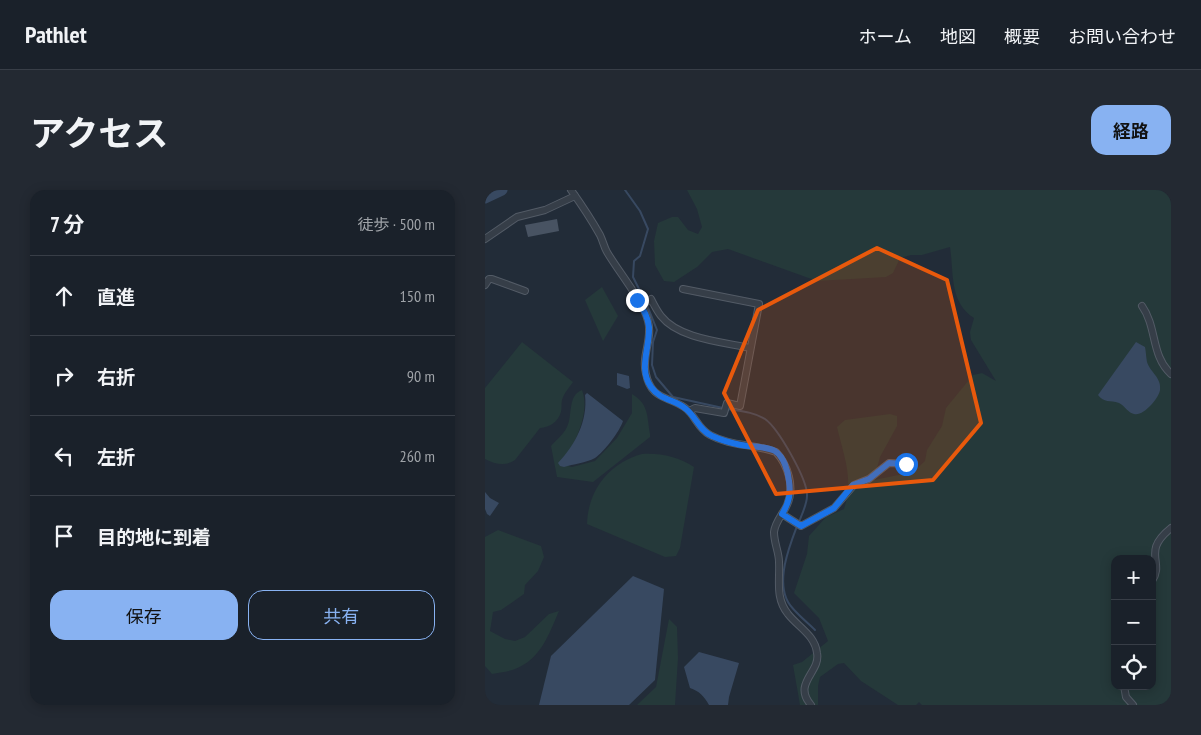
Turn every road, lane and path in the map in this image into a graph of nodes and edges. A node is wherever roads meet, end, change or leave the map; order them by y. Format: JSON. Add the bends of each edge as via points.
{"nodes":[{"id":1,"x":573,"y":193,"type":"edge"},
{"id":2,"x":485,"y":239,"type":"edge"},
{"id":3,"x":485,"y":285,"type":"edge"},
{"id":4,"x":683,"y":289,"type":"dead end"},
{"id":5,"x":525,"y":291,"type":"dead end"},
{"id":6,"x":641,"y":306,"type":"junction"},
{"id":7,"x":1142,"y":306,"type":"dead end"},
{"id":8,"x":750,"y":348,"type":"junction"},
{"id":9,"x":1171,"y":374,"type":"edge"},
{"id":10,"x":689,"y":411,"type":"junction"},
{"id":11,"x":914,"y":463,"type":"dead end"},
{"id":12,"x":782,"y":514,"type":"junction"},
{"id":13,"x":1171,"y":528,"type":"edge"},
{"id":14,"x":1154,"y":555,"type":"edge"},
{"id":15,"x":1125,"y":690,"type":"edge"},
{"id":16,"x":811,"y":705,"type":"edge"},
{"id":17,"x":1133,"y":705,"type":"edge"}],
"edges":[{"from":1,"to":2,"type":"street","via":[[545,210],[517,217]]},
{"from":1,"to":6,"type":"street"},
{"from":3,"to":5,"type":"street","via":[[492,278]]},
{"from":4,"to":8,"type":"street","via":[[759,304]]},
{"from":6,"to":8,"type":"street","via":[[651,299],[662,317],[674,328]]},
{"from":6,"to":10,"type":"street","via":[[649,327],[645,367],[650,385],[657,394]]},
{"from":7,"to":9,"type":"street","via":[[1147,312],[1158,356]]},
{"from":8,"to":10,"type":"street","via":[[740,406],[727,403],[724,413],[695,408]]},
{"from":10,"to":12,"type":"street","via":[[710,435],[741,445],[769,449],[781,457],[789,473],[790,488],[790,498]]},
{"from":11,"to":12,"type":"street","via":[[889,463],[869,479],[853,485],[834,508],[801,526]]},
{"from":12,"to":16,"type":"street","via":[[774,532],[779,562],[778,588],[787,613],[809,635],[817,652],[818,660],[804,689]]},
{"from":13,"to":14,"type":"street","via":[[1157,542]]},
{"from":15,"to":17,"type":"street"}]}
